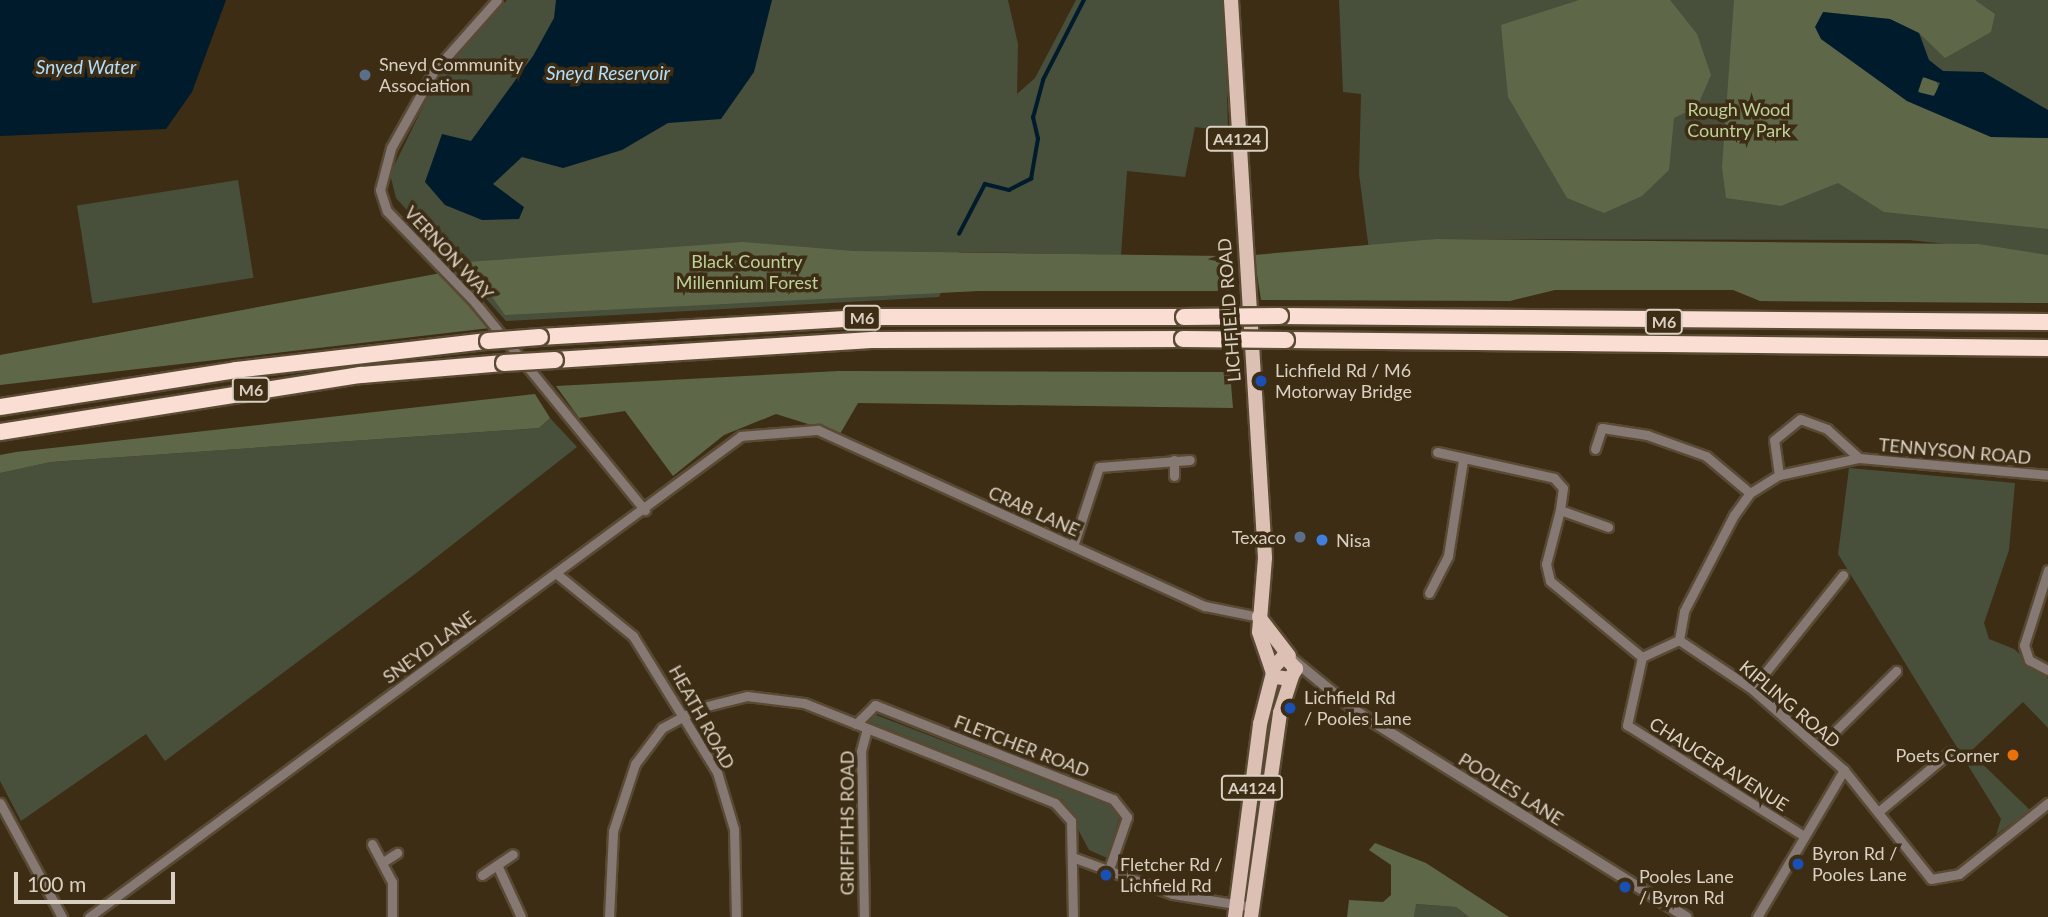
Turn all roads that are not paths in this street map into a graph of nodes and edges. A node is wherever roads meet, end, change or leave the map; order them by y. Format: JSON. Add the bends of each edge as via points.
{"nodes":[{"id":1,"x":497,"y":0,"type":"edge"},
{"id":2,"x":1231,"y":0,"type":"edge"},
{"id":3,"x":2048,"y":322,"type":"edge"},
{"id":4,"x":2048,"y":348,"type":"edge"},
{"id":5,"x":0,"y":407,"type":"edge"},
{"id":6,"x":797,"y":427,"type":"joint"},
{"id":7,"x":0,"y":432,"type":"edge"},
{"id":8,"x":1595,"y":449,"type":"dead end"},
{"id":9,"x":1437,"y":452,"type":"dead end"},
{"id":10,"x":1859,"y":458,"type":"junction"},
{"id":11,"x":1174,"y":460,"type":"junction"},
{"id":12,"x":1190,"y":460,"type":"dead end"},
{"id":13,"x":1463,"y":460,"type":"junction"},
{"id":14,"x":1779,"y":475,"type":"junction"},
{"id":15,"x":2048,"y":475,"type":"edge"},
{"id":16,"x":1174,"y":477,"type":"dead end"},
{"id":17,"x":1749,"y":494,"type":"junction"},
{"id":18,"x":645,"y":510,"type":"junction"},
{"id":19,"x":1560,"y":510,"type":"junction"},
{"id":20,"x":1608,"y":527,"type":"dead end"},
{"id":21,"x":1073,"y":546,"type":"junction"},
{"id":22,"x":2048,"y":570,"type":"edge"},
{"id":23,"x":557,"y":574,"type":"junction"},
{"id":24,"x":1843,"y":575,"type":"dead end"},
{"id":25,"x":1429,"y":593,"type":"dead end"},
{"id":26,"x":1259,"y":617,"type":"junction"},
{"id":27,"x":1679,"y":640,"type":"junction"},
{"id":28,"x":1290,"y":657,"type":"junction"},
{"id":29,"x":1642,"y":657,"type":"junction"},
{"id":30,"x":2048,"y":670,"type":"edge"},
{"id":31,"x":1273,"y":671,"type":"junction"},
{"id":32,"x":1896,"y":671,"type":"dead end"},
{"id":33,"x":1292,"y":677,"type":"junction"},
{"id":34,"x":1322,"y":684,"type":"junction"},
{"id":35,"x":1752,"y":689,"type":"junction"},
{"id":36,"x":684,"y":715,"type":"junction"},
{"id":37,"x":856,"y":724,"type":"junction"},
{"id":38,"x":867,"y":729,"type":"junction"},
{"id":39,"x":1820,"y":746,"type":"junction"},
{"id":40,"x":1950,"y":752,"type":"dead end"},
{"id":41,"x":1844,"y":770,"type":"junction"},
{"id":42,"x":0,"y":803,"type":"edge"},
{"id":43,"x":2048,"y":803,"type":"edge"},
{"id":44,"x":1878,"y":812,"type":"junction"},
{"id":45,"x":1804,"y":836,"type":"junction"},
{"id":46,"x":372,"y":844,"type":"dead end"},
{"id":47,"x":397,"y":853,"type":"dead end"},
{"id":48,"x":513,"y":854,"type":"dead end"},
{"id":49,"x":1075,"y":858,"type":"junction"},
{"id":50,"x":383,"y":862,"type":"junction"},
{"id":51,"x":497,"y":865,"type":"junction"},
{"id":52,"x":1110,"y":866,"type":"junction"},
{"id":53,"x":482,"y":875,"type":"dead end"},
{"id":54,"x":1235,"y":911,"type":"edge"},
{"id":55,"x":1252,"y":912,"type":"edge"},
{"id":56,"x":62,"y":917,"type":"edge"},
{"id":57,"x":89,"y":917,"type":"edge"},
{"id":58,"x":392,"y":917,"type":"edge"},
{"id":59,"x":521,"y":917,"type":"edge"},
{"id":60,"x":610,"y":917,"type":"edge"},
{"id":61,"x":736,"y":917,"type":"edge"},
{"id":62,"x":864,"y":917,"type":"edge"},
{"id":63,"x":1073,"y":917,"type":"edge"},
{"id":64,"x":1686,"y":917,"type":"edge"},
{"id":65,"x":1757,"y":917,"type":"edge"}],
"edges":[{"from":1,"to":18,"type":"street","name":"VERNON WAY","via":[[434,71],[391,148],[380,190],[387,211],[472,299]]},
{"from":2,"to":26,"type":"main road","name":"LICHFIELD ROAD","number":"A4124","via":[[1265,558]]},
{"from":3,"to":5,"type":"highway","number":"M6","bridge":true,"via":[[864,317],[488,341],[236,370]]},
{"from":4,"to":7,"type":"highway","number":"M6","bridge":true,"via":[[875,340],[504,363],[334,379]]},
{"from":6,"to":18,"type":"street","name":"SNEYD LANE","via":[[741,436]]},
{"from":6,"to":21,"type":"street","name":"CRAB LANE","via":[[818,430]]},
{"from":8,"to":17,"type":"street","via":[[1602,428],[1647,435],[1706,456]]},
{"from":9,"to":13,"type":"street"},
{"from":10,"to":14,"type":"street","name":"TENNYSON ROAD"},
{"from":10,"to":14,"type":"street","name":"TENNYSON ROAD","via":[[1827,429],[1800,419],[1774,440]]},
{"from":10,"to":15,"type":"street","name":"TENNYSON ROAD"},
{"from":11,"to":12,"type":"street"},
{"from":11,"to":16,"type":"street"},
{"from":11,"to":21,"type":"street","via":[[1099,467]]},
{"from":13,"to":19,"type":"street","via":[[1554,478],[1563,488]]},
{"from":13,"to":25,"type":"street","via":[[1447,556]]},
{"from":14,"to":17,"type":"street","name":"TENNYSON ROAD"},
{"from":17,"to":27,"type":"street","name":"TENNYSON ROAD","via":[[1684,611]]},
{"from":18,"to":23,"type":"street","name":"SNEYD LANE"},
{"from":19,"to":20,"type":"street"},
{"from":19,"to":29,"type":"street","via":[[1546,564],[1550,581]]},
{"from":21,"to":26,"type":"street","name":"CRAB LANE","via":[[1205,606]]},
{"from":22,"to":30,"type":"street","via":[[2024,645],[2029,660]]},
{"from":23,"to":36,"type":"street","name":"HEATH ROAD","via":[[633,636]]},
{"from":23,"to":57,"type":"street","name":"SNEYD LANE"},
{"from":24,"to":35,"type":"street"},
{"from":26,"to":28,"type":"main road"},
{"from":26,"to":31,"type":"main road","name":"LICHFIELD ROAD","number":"A4124"},
{"from":27,"to":29,"type":"street"},
{"from":27,"to":35,"type":"street","name":"KIPLING ROAD"},
{"from":28,"to":31,"type":"main road","via":[[1277,658]]},
{"from":28,"to":33,"type":"main road","number":"A4124"},
{"from":28,"to":34,"type":"street","name":"POOLES LANE"},
{"from":29,"to":45,"type":"street","name":"CHAUCER AVENUE","via":[[1627,725]]},
{"from":31,"to":33,"type":"main road"},
{"from":31,"to":54,"type":"main road","name":"LICHFIELD ROAD","number":"A4124","via":[[1260,724]]},
{"from":32,"to":39,"type":"street"},
{"from":33,"to":34,"type":"street","name":"POOLES LANE"},
{"from":33,"to":55,"type":"main road","number":"A4124","via":[[1280,713]]},
{"from":34,"to":64,"type":"street","name":"POOLES LANE","via":[[1357,712]]},
{"from":35,"to":39,"type":"street","name":"KIPLING ROAD"},
{"from":36,"to":37,"type":"street","via":[[747,696],[774,697]]},
{"from":36,"to":60,"type":"street","via":[[656,734],[624,788],[613,831]]},
{"from":36,"to":61,"type":"street","name":"HEATH ROAD","via":[[717,772],[734,830]]},
{"from":37,"to":38,"type":"street"},
{"from":37,"to":52,"type":"street","name":"FLETCHER ROAD","via":[[875,705],[1113,799],[1126,817]]},
{"from":38,"to":49,"type":"street","via":[[1055,803],[1071,821]]},
{"from":38,"to":62,"type":"street","name":"GRIFFITHS ROAD","via":[[861,751]]},
{"from":39,"to":41,"type":"street","name":"KIPLING ROAD"},
{"from":40,"to":44,"type":"street"},
{"from":41,"to":44,"type":"street","name":"KIPLING ROAD"},
{"from":41,"to":45,"type":"street"},
{"from":42,"to":56,"type":"street"},
{"from":43,"to":44,"type":"street","name":"KIPLING ROAD","via":[[1959,874],[1938,880],[1919,871]]},
{"from":45,"to":65,"type":"street"},
{"from":46,"to":50,"type":"street"},
{"from":47,"to":50,"type":"street"},
{"from":48,"to":51,"type":"street"},
{"from":49,"to":52,"type":"street"},
{"from":49,"to":63,"type":"street"},
{"from":50,"to":58,"type":"street","via":[[391,882]]},
{"from":51,"to":53,"type":"street"},
{"from":51,"to":59,"type":"street"},
{"from":52,"to":54,"type":"street","via":[[1173,894]]},
{"from":54,"to":55,"type":"street"}]}
